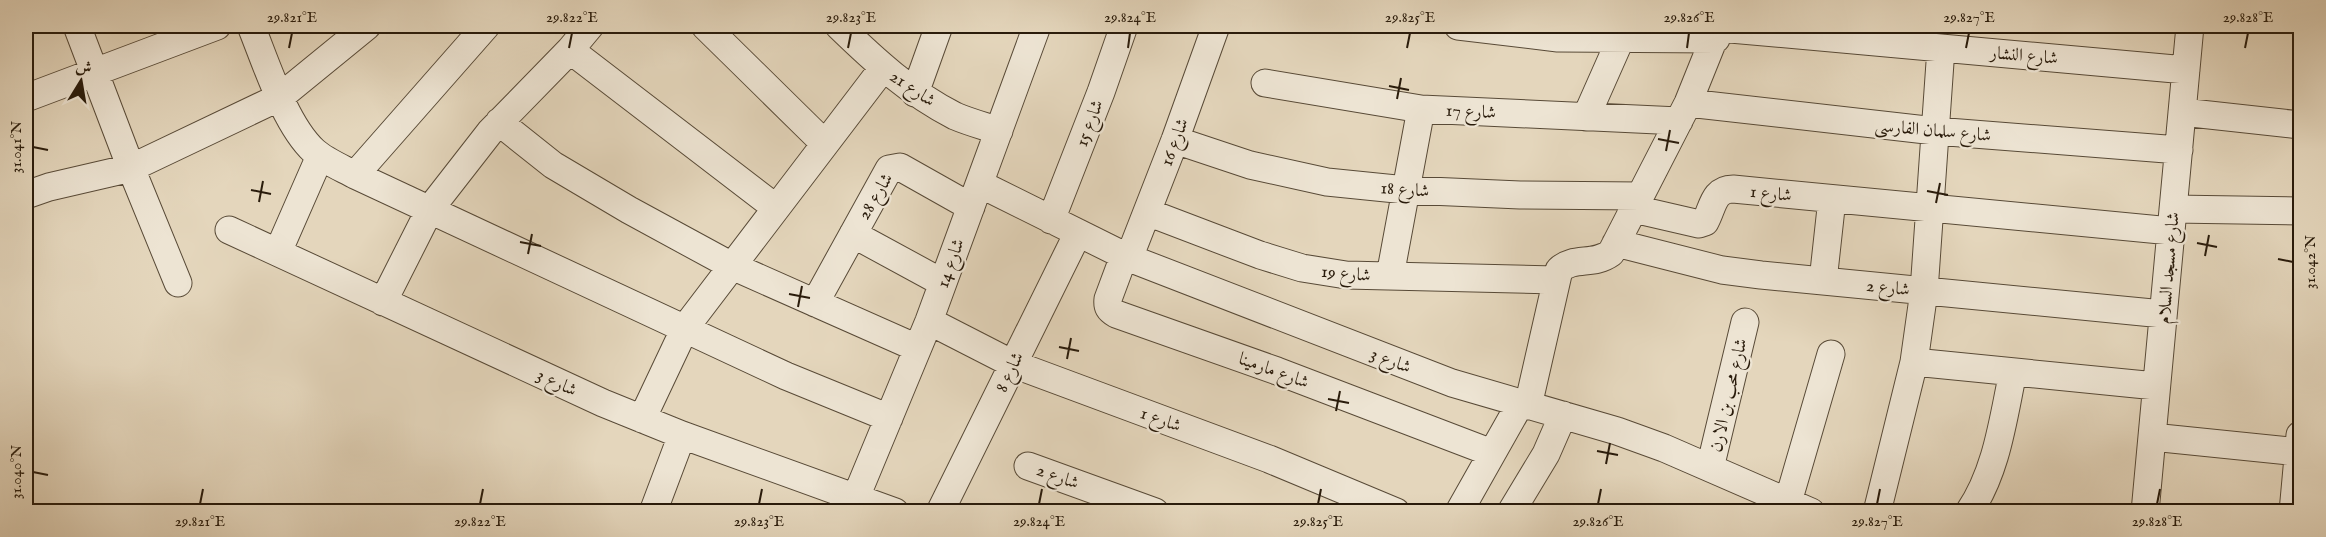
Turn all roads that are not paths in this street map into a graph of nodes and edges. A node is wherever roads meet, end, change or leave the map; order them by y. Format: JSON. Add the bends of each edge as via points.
{"nodes":[{"id":1,"x":77,"y":26,"type":"edge"},
{"id":2,"x":217,"y":26,"type":"edge"},
{"id":3,"x":251,"y":26,"type":"edge"},
{"id":4,"x":367,"y":26,"type":"edge"},
{"id":5,"x":486,"y":26,"type":"edge"},
{"id":6,"x":590,"y":26,"type":"edge"},
{"id":7,"x":705,"y":26,"type":"edge"},
{"id":8,"x":839,"y":26,"type":"edge"},
{"id":9,"x":939,"y":26,"type":"edge"},
{"id":10,"x":1037,"y":26,"type":"edge"},
{"id":11,"x":1124,"y":26,"type":"edge"},
{"id":12,"x":1216,"y":26,"type":"edge"},
{"id":13,"x":1458,"y":26,"type":"edge"},
{"id":14,"x":2190,"y":26,"type":"edge"},
{"id":15,"x":1718,"y":31,"type":"edge"},
{"id":16,"x":1631,"y":34,"type":"edge"},
{"id":17,"x":1941,"y":48,"type":"junction"},
{"id":18,"x":570,"y":50,"type":"junction"},
{"id":19,"x":883,"y":68,"type":"junction"},
{"id":20,"x":2186,"y":70,"type":"junction"},
{"id":21,"x":94,"y":73,"type":"junction"},
{"id":22,"x":1265,"y":83,"type":"dead end"},
{"id":23,"x":915,"y":93,"type":"junction"},
{"id":24,"x":280,"y":97,"type":"junction"},
{"id":25,"x":26,"y":99,"type":"edge"},
{"id":26,"x":1421,"y":109,"type":"junction"},
{"id":27,"x":1684,"y":112,"type":"junction"},
{"id":28,"x":2182,"y":112,"type":"junction"},
{"id":29,"x":1586,"y":117,"type":"junction"},
{"id":30,"x":498,"y":122,"type":"junction"},
{"id":31,"x":2301,"y":125,"type":"edge"},
{"id":32,"x":999,"y":131,"type":"junction"},
{"id":33,"x":1935,"y":131,"type":"junction"},
{"id":34,"x":1175,"y":140,"type":"junction"},
{"id":35,"x":824,"y":143,"type":"junction"},
{"id":36,"x":2179,"y":150,"type":"junction"},
{"id":37,"x":320,"y":156,"type":"junction"},
{"id":38,"x":131,"y":168,"type":"junction"},
{"id":39,"x":355,"y":175,"type":"junction"},
{"id":40,"x":1406,"y":190,"type":"junction"},
{"id":41,"x":26,"y":195,"type":"edge"},
{"id":42,"x":975,"y":196,"type":"junction"},
{"id":43,"x":1832,"y":199,"type":"junction"},
{"id":44,"x":1637,"y":203,"type":"junction"},
{"id":45,"x":776,"y":208,"type":"junction"},
{"id":46,"x":1930,"y":208,"type":"junction"},
{"id":47,"x":430,"y":209,"type":"junction"},
{"id":48,"x":2301,"y":211,"type":"edge"},
{"id":49,"x":1147,"y":212,"type":"junction"},
{"id":50,"x":1051,"y":220,"type":"junction"},
{"id":51,"x":2172,"y":220,"type":"junction"},
{"id":52,"x":230,"y":230,"type":"dead end"},
{"id":53,"x":1078,"y":233,"type":"junction"},
{"id":54,"x":853,"y":234,"type":"junction"},
{"id":55,"x":1616,"y":243,"type":"junction"},
{"id":56,"x":278,"y":252,"type":"junction"},
{"id":57,"x":1126,"y":257,"type":"junction"},
{"id":58,"x":732,"y":266,"type":"junction"},
{"id":59,"x":1390,"y":276,"type":"junction"},
{"id":60,"x":1556,"y":280,"type":"junction"},
{"id":61,"x":1823,"y":281,"type":"junction"},
{"id":62,"x":178,"y":283,"type":"dead end"},
{"id":63,"x":943,"y":283,"type":"junction"},
{"id":64,"x":1924,"y":291,"type":"junction"},
{"id":65,"x":384,"y":302,"type":"junction"},
{"id":66,"x":815,"y":303,"type":"junction"},
{"id":67,"x":2163,"y":314,"type":"junction"},
{"id":68,"x":929,"y":321,"type":"junction"},
{"id":69,"x":1745,"y":322,"type":"dead end"},
{"id":70,"x":685,"y":328,"type":"junction"},
{"id":71,"x":917,"y":348,"type":"junction"},
{"id":72,"x":1831,"y":354,"type":"dead end"},
{"id":73,"x":1914,"y":362,"type":"junction"},
{"id":74,"x":1013,"y":364,"type":"junction"},
{"id":75,"x":2013,"y":372,"type":"junction"},
{"id":76,"x":2157,"y":386,"type":"junction"},
{"id":77,"x":1524,"y":405,"type":"junction"},
{"id":78,"x":1563,"y":415,"type":"junction"},
{"id":79,"x":889,"y":418,"type":"junction"},
{"id":80,"x":642,"y":419,"type":"junction"},
{"id":81,"x":682,"y":435,"type":"junction"},
{"id":82,"x":2152,"y":437,"type":"junction"},
{"id":83,"x":2300,"y":443,"type":"edge"},
{"id":84,"x":1492,"y":453,"type":"junction"},
{"id":85,"x":1028,"y":466,"type":"dead end"},
{"id":86,"x":1710,"y":468,"type":"junction"},
{"id":87,"x":856,"y":497,"type":"junction"},
{"id":88,"x":1800,"y":507,"type":"edge"},
{"id":89,"x":653,"y":512,"type":"edge"},
{"id":90,"x":895,"y":512,"type":"edge"},
{"id":91,"x":940,"y":512,"type":"edge"},
{"id":92,"x":1155,"y":512,"type":"edge"},
{"id":93,"x":1396,"y":512,"type":"edge"},
{"id":94,"x":1459,"y":512,"type":"edge"},
{"id":95,"x":1511,"y":512,"type":"edge"},
{"id":96,"x":1877,"y":512,"type":"edge"},
{"id":97,"x":1969,"y":512,"type":"edge"},
{"id":98,"x":2145,"y":512,"type":"edge"},
{"id":99,"x":2293,"y":512,"type":"edge"}],
"edges":[{"from":1,"to":21,"type":"street"},
{"from":2,"to":21,"type":"street"},
{"from":3,"to":24,"type":"street"},
{"from":4,"to":24,"type":"street"},
{"from":5,"to":39,"type":"street"},
{"from":6,"to":18,"type":"street"},
{"from":7,"to":35,"type":"street"},
{"from":8,"to":19,"type":"street","name":"شارع 21"},
{"from":9,"to":23,"type":"street"},
{"from":10,"to":32,"type":"street","name":"شارع 14"},
{"from":11,"to":50,"type":"street","name":"شارع 15"},
{"from":12,"to":34,"type":"street","name":"شارع 16"},
{"from":13,"to":16,"type":"street","name":"شارع النشار","via":[[1558,38]]},
{"from":14,"to":20,"type":"street","name":"شارع مسجد السلام"},
{"from":15,"to":16,"type":"street","name":"شارع النشار"},
{"from":15,"to":17,"type":"street","name":"شارع النشار"},
{"from":15,"to":27,"type":"street"},
{"from":16,"to":29,"type":"street"},
{"from":17,"to":20,"type":"street","name":"شارع النشار"},
{"from":17,"to":33,"type":"street"},
{"from":18,"to":30,"type":"street"},
{"from":18,"to":45,"type":"street"},
{"from":19,"to":23,"type":"street","name":"شارع 21"},
{"from":19,"to":35,"type":"street"},
{"from":20,"to":28,"type":"street","name":"شارع مسجد السلام"},
{"from":21,"to":25,"type":"street"},
{"from":21,"to":38,"type":"street"},
{"from":22,"to":26,"type":"street","name":"شارع 17"},
{"from":23,"to":32,"type":"street","name":"شارع 21","via":[[957,117]]},
{"from":24,"to":37,"type":"street","via":[[300,134]]},
{"from":24,"to":38,"type":"street"},
{"from":26,"to":29,"type":"street","name":"شارع 17"},
{"from":26,"to":40,"type":"street"},
{"from":27,"to":29,"type":"street","name":"شارع 17"},
{"from":27,"to":33,"type":"street","name":"شارع سلمان الفارسى"},
{"from":27,"to":44,"type":"street"},
{"from":28,"to":31,"type":"street"},
{"from":28,"to":36,"type":"street","name":"شارع مسجد السلام"},
{"from":30,"to":47,"type":"street"},
{"from":30,"to":58,"type":"street","via":[[554,165]]},
{"from":32,"to":42,"type":"street","name":"شارع 14"},
{"from":33,"to":36,"type":"street","name":"شارع سلمان الفارسى"},
{"from":33,"to":46,"type":"street"},
{"from":34,"to":40,"type":"street","name":"شارع 18","via":[[1294,175]]},
{"from":34,"to":49,"type":"street","name":"شارع 16"},
{"from":35,"to":45,"type":"street"},
{"from":36,"to":51,"type":"street","name":"شارع مسجد السلام"},
{"from":37,"to":39,"type":"street"},
{"from":37,"to":56,"type":"street"},
{"from":38,"to":41,"type":"street"},
{"from":38,"to":62,"type":"street"},
{"from":39,"to":47,"type":"street"},
{"from":40,"to":44,"type":"street","name":"شارع 18"},
{"from":40,"to":59,"type":"street"},
{"from":42,"to":50,"type":"street","name":"شارع 3"},
{"from":42,"to":54,"type":"street","name":"شارع 28","via":[[894,167],[886,174]]},
{"from":42,"to":63,"type":"street","name":"شارع 14"},
{"from":43,"to":44,"type":"street","name":"شارع 1","via":[[1725,189],[1719,192],[1705,222],[1699,225]]},
{"from":43,"to":46,"type":"street","name":"شارع 1"},
{"from":43,"to":61,"type":"street"},
{"from":44,"to":55,"type":"street"},
{"from":45,"to":58,"type":"street"},
{"from":46,"to":51,"type":"street","name":"شارع 1"},
{"from":46,"to":64,"type":"street"},
{"from":47,"to":65,"type":"street"},
{"from":47,"to":70,"type":"street"},
{"from":48,"to":51,"type":"street","name":"شارع 1"},
{"from":49,"to":57,"type":"street","name":"شارع 16"},
{"from":49,"to":59,"type":"street","name":"شارع 19","via":[[1302,268]]},
{"from":50,"to":53,"type":"street","name":"شارع 3"},
{"from":51,"to":67,"type":"street","name":"شارع مسجد السلام"},
{"from":52,"to":56,"type":"street","name":"شارع 3"},
{"from":53,"to":57,"type":"street","name":"شارع 3"},
{"from":53,"to":74,"type":"street","name":"شارع 8"},
{"from":54,"to":63,"type":"street"},
{"from":54,"to":66,"type":"street","name":"شارع 28"},
{"from":55,"to":60,"type":"street","via":[[1602,259],[1566,263]]},
{"from":55,"to":61,"type":"street","name":"شارع 2","via":[[1722,270]]},
{"from":56,"to":65,"type":"street","name":"شارع 3"},
{"from":57,"to":77,"type":"street","name":"شارع 3","via":[[1419,371]]},
{"from":57,"to":84,"type":"street","name":"شارع مارمينا","via":[[1108,299],[1110,311]]},
{"from":58,"to":66,"type":"street"},
{"from":58,"to":70,"type":"street"},
{"from":59,"to":60,"type":"street","name":"شارع 19"},
{"from":60,"to":77,"type":"street"},
{"from":61,"to":64,"type":"street","name":"شارع 2"},
{"from":63,"to":68,"type":"street","name":"شارع 14"},
{"from":64,"to":67,"type":"street","name":"شارع 2"},
{"from":64,"to":73,"type":"street"},
{"from":65,"to":80,"type":"street","name":"شارع 3"},
{"from":66,"to":71,"type":"street"},
{"from":67,"to":76,"type":"street","name":"شارع مسجد السلام"},
{"from":68,"to":71,"type":"street","name":"شارع 14"},
{"from":68,"to":74,"type":"street","name":"شارع 1"},
{"from":69,"to":86,"type":"street","name":"شارع محب بن الارن"},
{"from":70,"to":79,"type":"street","via":[[786,376]]},
{"from":70,"to":80,"type":"street"},
{"from":71,"to":79,"type":"street","name":"شارع 14"},
{"from":72,"to":88,"type":"street"},
{"from":73,"to":75,"type":"street"},
{"from":73,"to":96,"type":"street"},
{"from":74,"to":91,"type":"street","name":"شارع 8"},
{"from":74,"to":93,"type":"street","name":"شارع 1","via":[[1269,459]]},
{"from":75,"to":76,"type":"street"},
{"from":75,"to":97,"type":"street","via":[[1989,474]]},
{"from":76,"to":82,"type":"street","name":"شارع مسجد السلام"},
{"from":77,"to":78,"type":"street","name":"شارع 3"},
{"from":77,"to":84,"type":"street"},
{"from":78,"to":86,"type":"street","name":"شارع 3","via":[[1636,437]]},
{"from":78,"to":95,"type":"street","via":[[1546,454]]},
{"from":79,"to":87,"type":"street","name":"شارع 14"},
{"from":80,"to":81,"type":"street","name":"شارع 3"},
{"from":81,"to":87,"type":"street","name":"شارع 3"},
{"from":81,"to":89,"type":"street"},
{"from":82,"to":83,"type":"street"},
{"from":82,"to":98,"type":"street","name":"شارع مسجد السلام"},
{"from":83,"to":99,"type":"street"},
{"from":84,"to":94,"type":"street"},
{"from":85,"to":92,"type":"street","name":"شارع 2"},
{"from":86,"to":88,"type":"street","name":"شارع 3"},
{"from":87,"to":90,"type":"street","name":"شارع 3"}]}
